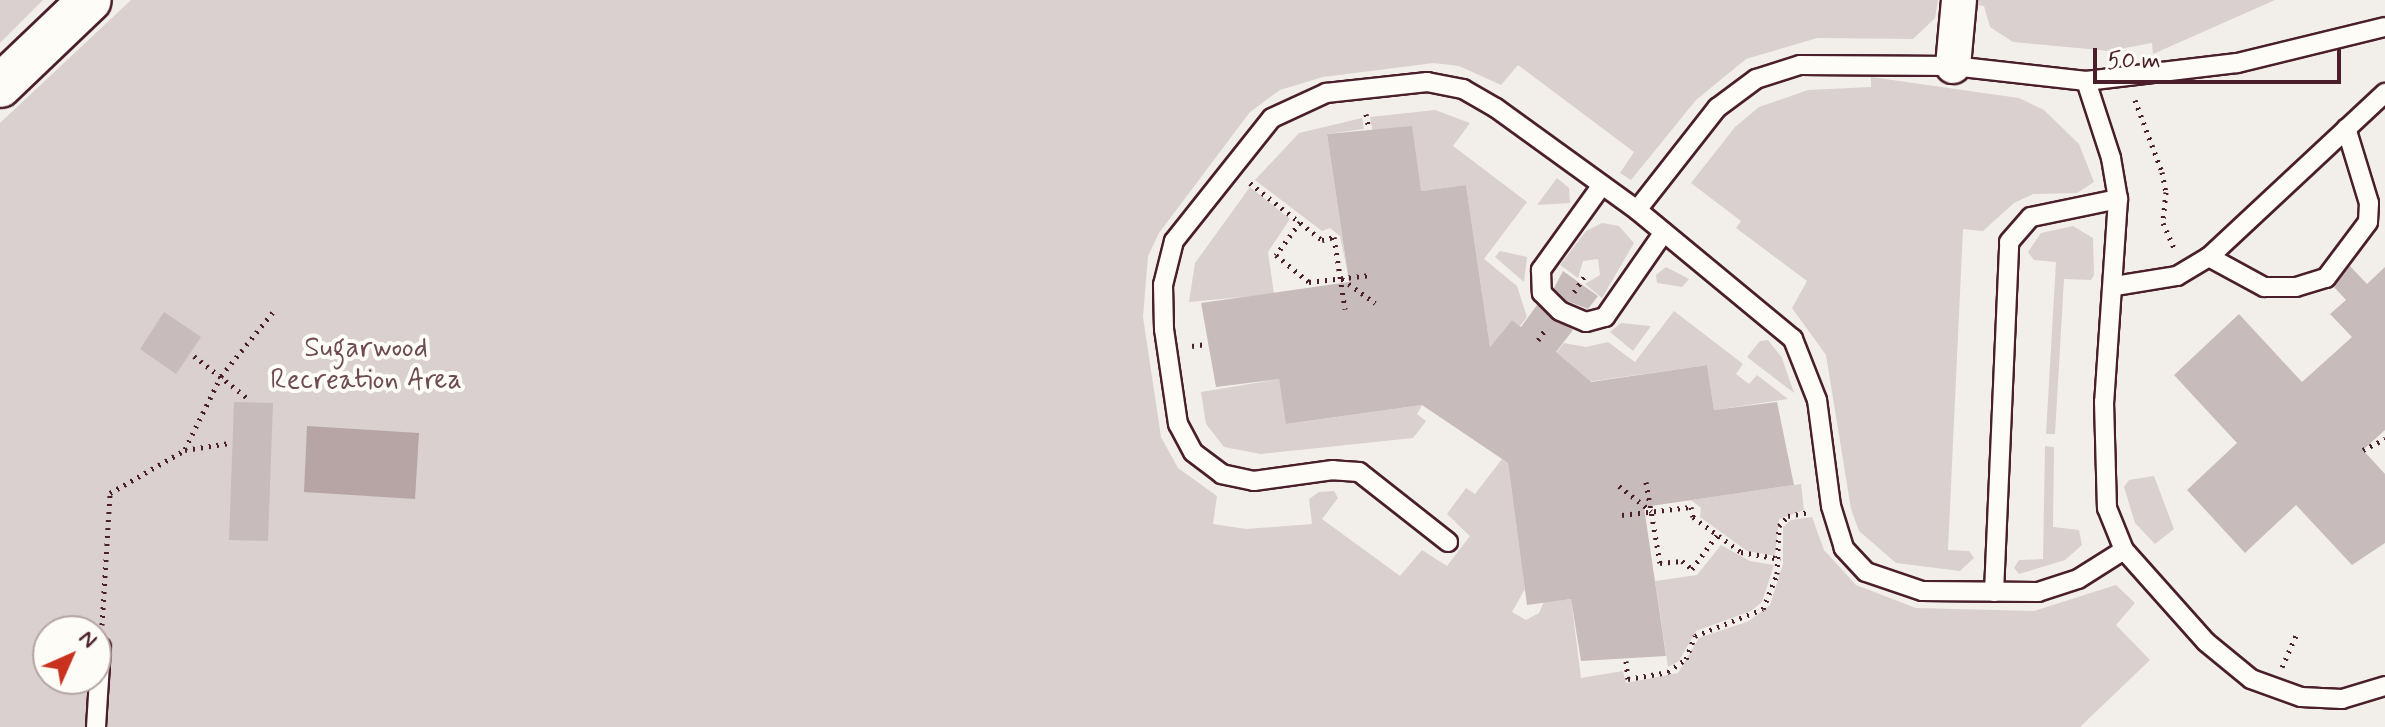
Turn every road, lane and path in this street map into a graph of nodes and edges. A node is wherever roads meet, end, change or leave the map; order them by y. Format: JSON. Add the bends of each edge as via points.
{"nodes":[{"id":1,"x":90,"y":0,"type":"edge"},
{"id":2,"x":1959,"y":0,"type":"edge"},
{"id":3,"x":2385,"y":27,"type":"edge"},
{"id":4,"x":1953,"y":66,"type":"junction"},
{"id":5,"x":2086,"y":81,"type":"junction"},
{"id":6,"x":0,"y":86,"type":"edge"},
{"id":7,"x":2385,"y":93,"type":"edge"},
{"id":8,"x":2134,"y":99,"type":"dead end"},
{"id":9,"x":1366,"y":113,"type":"dead end"},
{"id":10,"x":2346,"y":128,"type":"junction"},
{"id":11,"x":1369,"y":129,"type":"dead end"},
{"id":12,"x":1249,"y":182,"type":"dead end"},
{"id":13,"x":1602,"y":185,"type":"junction"},
{"id":14,"x":2118,"y":199,"type":"junction"},
{"id":15,"x":1637,"y":210,"type":"junction"},
{"id":16,"x":1300,"y":222,"type":"junction"},
{"id":17,"x":1664,"y":232,"type":"junction"},
{"id":18,"x":2209,"y":257,"type":"junction"},
{"id":19,"x":2187,"y":271,"type":"junction"},
{"id":20,"x":1371,"y":275,"type":"dead end"},
{"id":21,"x":1341,"y":278,"type":"junction"},
{"id":22,"x":2115,"y":286,"type":"junction"},
{"id":23,"x":1375,"y":303,"type":"dead end"},
{"id":24,"x":1345,"y":309,"type":"dead end"},
{"id":25,"x":273,"y":312,"type":"dead end"},
{"id":26,"x":1206,"y":344,"type":"dead end"},
{"id":27,"x":1191,"y":346,"type":"dead end"},
{"id":28,"x":194,"y":356,"type":"dead end"},
{"id":29,"x":221,"y":376,"type":"junction"},
{"id":30,"x":250,"y":400,"type":"dead end"},
{"id":31,"x":2385,"y":439,"type":"edge"},
{"id":32,"x":229,"y":443,"type":"dead end"},
{"id":33,"x":185,"y":450,"type":"junction"},
{"id":34,"x":2363,"y":450,"type":"dead end"},
{"id":35,"x":1646,"y":482,"type":"dead end"},
{"id":36,"x":1619,"y":486,"type":"dead end"},
{"id":37,"x":1651,"y":512,"type":"junction"},
{"id":38,"x":1809,"y":512,"type":"dead end"},
{"id":39,"x":1622,"y":515,"type":"dead end"},
{"id":40,"x":1717,"y":535,"type":"junction"},
{"id":41,"x":1448,"y":542,"type":"dead end"},
{"id":42,"x":2124,"y":550,"type":"junction"},
{"id":43,"x":1780,"y":559,"type":"junction"},
{"id":44,"x":1994,"y":592,"type":"junction"},
{"id":45,"x":103,"y":615,"type":"edge"},
{"id":46,"x":1626,"y":661,"type":"dead end"},
{"id":47,"x":2385,"y":686,"type":"edge"},
{"id":48,"x":98,"y":695,"type":"edge"},
{"id":49,"x":96,"y":727,"type":"edge"}],
"edges":[{"from":1,"to":6,"type":"street"},
{"from":2,"to":4,"type":"street"},
{"from":3,"to":5,"type":"lane","via":[[2237,63]]},
{"from":4,"to":5,"type":"lane"},
{"from":4,"to":15,"type":"lane","via":[[1800,65],[1756,79],[1717,108]]},
{"from":5,"to":14,"type":"lane"},
{"from":7,"to":10,"type":"lane"},
{"from":8,"to":19,"type":"path","via":[[2164,182],[2163,223]]},
{"from":9,"to":11,"type":"path"},
{"from":10,"to":18,"type":"lane"},
{"from":10,"to":18,"type":"lane","via":[[2369,203],[2368,222],[2326,278],[2296,287],[2264,287]]},
{"from":12,"to":16,"type":"path"},
{"from":13,"to":15,"type":"lane"},
{"from":13,"to":17,"type":"lane","via":[[1541,270],[1542,293],[1560,311],[1586,322],[1605,317]]},
{"from":13,"to":41,"type":"lane","via":[[1496,108],[1448,83],[1326,93],[1272,118],[1174,241],[1163,285],[1164,329],[1178,424],[1193,452],[1222,474],[1254,481],[1359,472]]},
{"from":14,"to":22,"type":"lane"},
{"from":14,"to":44,"type":"lane","via":[[2031,217],[2009,242]]},
{"from":15,"to":17,"type":"lane"},
{"from":16,"to":21,"type":"path","via":[[1322,240],[1334,237]]},
{"from":16,"to":21,"type":"path","via":[[1276,255],[1309,282]]},
{"from":17,"to":44,"type":"lane","via":[[1793,339],[1817,400],[1831,506],[1844,548],[1866,572],[1922,591]]},
{"from":18,"to":19,"type":"lane"},
{"from":19,"to":22,"type":"lane"},
{"from":20,"to":21,"type":"path"},
{"from":21,"to":23,"type":"path"},
{"from":21,"to":24,"type":"path"},
{"from":22,"to":42,"type":"lane","via":[[2104,402],[2105,472],[2107,508]]},
{"from":25,"to":29,"type":"path"},
{"from":26,"to":27,"type":"path"},
{"from":28,"to":29,"type":"path"},
{"from":29,"to":30,"type":"path"},
{"from":29,"to":33,"type":"path"},
{"from":31,"to":34,"type":"path"},
{"from":32,"to":33,"type":"path"},
{"from":33,"to":45,"type":"path","via":[[110,493]]},
{"from":35,"to":37,"type":"path"},
{"from":36,"to":37,"type":"path"},
{"from":37,"to":39,"type":"path"},
{"from":37,"to":40,"type":"path","via":[[1691,507],[1693,517]]},
{"from":37,"to":40,"type":"path","via":[[1660,563],[1682,561],[1692,569]]},
{"from":38,"to":43,"type":"path","via":[[1788,516],[1779,526]]},
{"from":40,"to":43,"type":"path","via":[[1748,556]]},
{"from":42,"to":44,"type":"lane","via":[[2078,579],[2038,592]]},
{"from":42,"to":47,"type":"lane","via":[[2206,642],[2251,679],[2301,697],[2342,699]]},
{"from":43,"to":46,"type":"path","via":[[1763,609],[1695,636],[1675,669],[1628,679]]},
{"from":48,"to":49,"type":"lane"}]}
